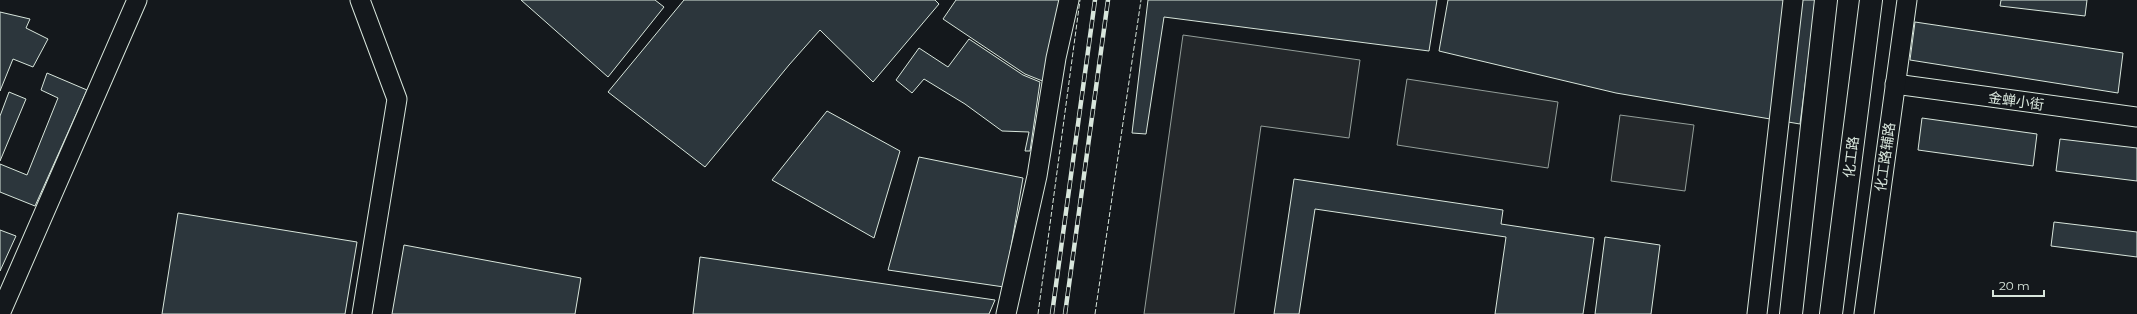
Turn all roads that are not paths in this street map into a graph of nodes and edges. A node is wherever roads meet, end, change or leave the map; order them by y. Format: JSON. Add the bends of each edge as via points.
{"nodes":[{"id":1,"x":137,"y":0,"type":"edge"},
{"id":2,"x":360,"y":0,"type":"edge"},
{"id":3,"x":1069,"y":0,"type":"edge"},
{"id":4,"x":1793,"y":0,"type":"edge"},
{"id":5,"x":1826,"y":0,"type":"edge"},
{"id":6,"x":1872,"y":0,"type":"edge"},
{"id":7,"x":1906,"y":0,"type":"edge"},
{"id":8,"x":1895,"y":84,"type":"junction"},
{"id":9,"x":2137,"y":117,"type":"edge"},
{"id":10,"x":1795,"y":285,"type":"junction"},
{"id":11,"x":1833,"y":311,"type":"edge"},
{"id":12,"x":0,"y":314,"type":"edge"},
{"id":13,"x":362,"y":314,"type":"edge"},
{"id":14,"x":1006,"y":314,"type":"edge"},
{"id":15,"x":1757,"y":314,"type":"edge"},
{"id":16,"x":1784,"y":314,"type":"edge"},
{"id":17,"x":1792,"y":314,"type":"edge"},
{"id":18,"x":1864,"y":314,"type":"edge"}],
"edges":[{"from":1,"to":12,"type":"street"},
{"from":2,"to":13,"type":"street","via":[[398,99]]},
{"from":3,"to":14,"type":"street","via":[[1056,58],[1037,176]]},
{"from":4,"to":15,"type":"street"},
{"from":5,"to":10,"type":"main road"},
{"from":6,"to":11,"type":"main road","name":"化工路"},
{"from":7,"to":8,"type":"street","name":"化工路辅路"},
{"from":8,"to":9,"type":"street","name":"金蝉小街"},
{"from":8,"to":18,"type":"street","name":"化工路辅路"},
{"from":10,"to":16,"type":"street"},
{"from":10,"to":17,"type":"main road"}]}
